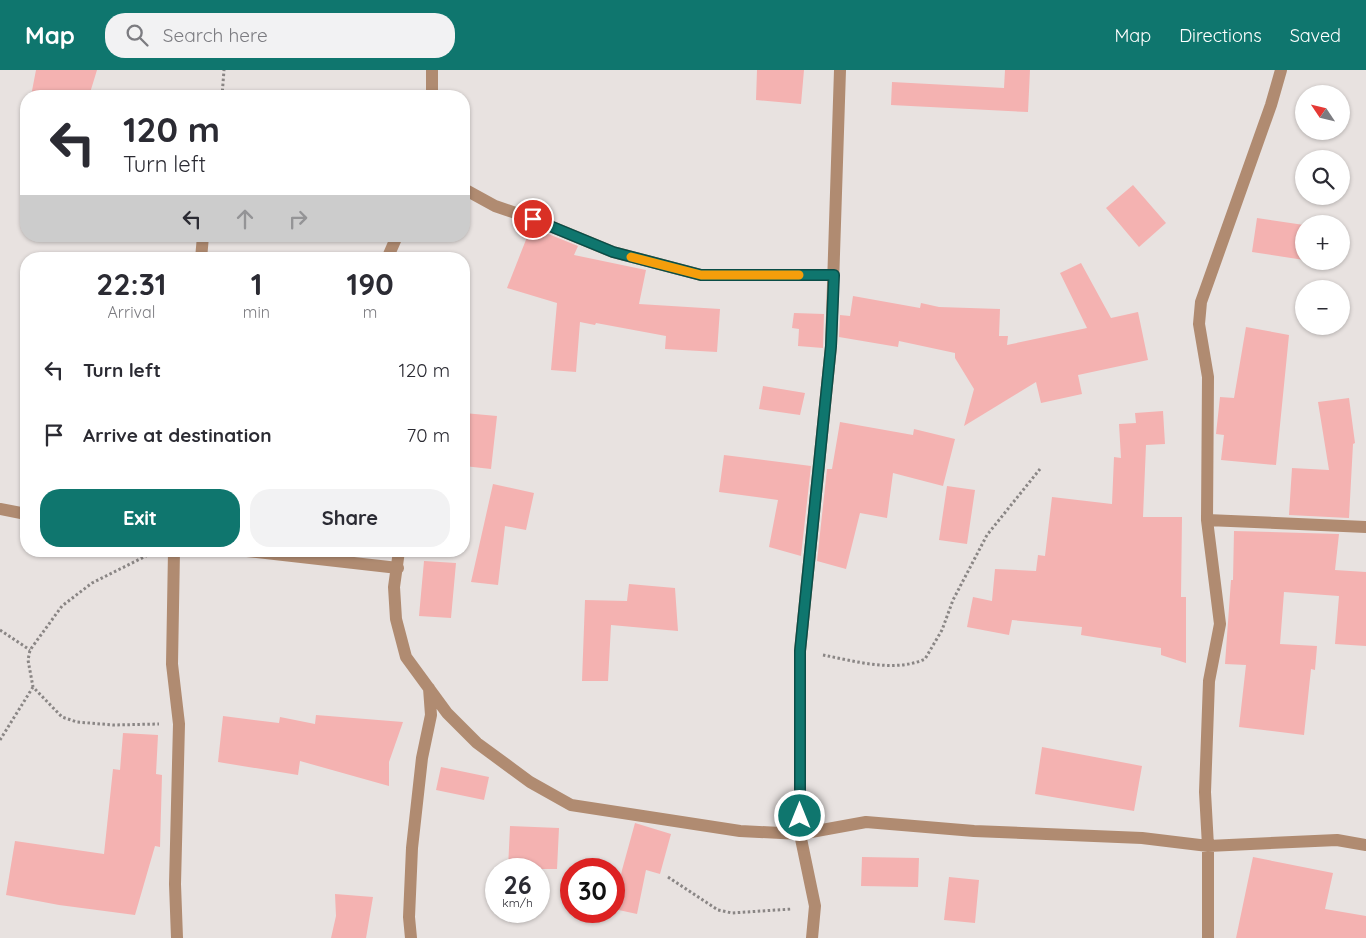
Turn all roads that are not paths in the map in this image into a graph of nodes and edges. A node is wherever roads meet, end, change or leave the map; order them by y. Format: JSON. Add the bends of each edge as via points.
{"nodes":[{"id":1,"x":432,"y":70,"type":"edge"},
{"id":2,"x":840,"y":70,"type":"edge"},
{"id":3,"x":1281,"y":70,"type":"edge"},
{"id":4,"x":432,"y":90,"type":"edge"},
{"id":5,"x":470,"y":192,"type":"edge"},
{"id":6,"x":834,"y":275,"type":"junction"},
{"id":7,"x":0,"y":509,"type":"edge"},
{"id":8,"x":20,"y":513,"type":"edge"},
{"id":9,"x":1207,"y":520,"type":"junction"},
{"id":10,"x":1366,"y":527,"type":"edge"},
{"id":11,"x":174,"y":557,"type":"edge"},
{"id":12,"x":300,"y":557,"type":"edge"},
{"id":13,"x":399,"y":557,"type":"edge"},
{"id":14,"x":398,"y":568,"type":"junction"},
{"id":15,"x":429,"y":688,"type":"junction"},
{"id":16,"x":800,"y":834,"type":"junction"},
{"id":17,"x":1366,"y":845,"type":"edge"},
{"id":18,"x":1208,"y":846,"type":"junction"},
{"id":19,"x":177,"y":938,"type":"edge"},
{"id":20,"x":411,"y":938,"type":"edge"},
{"id":21,"x":812,"y":938,"type":"edge"},
{"id":22,"x":1208,"y":938,"type":"edge"}],
"edges":[{"from":1,"to":4,"type":"street"},
{"from":2,"to":6,"type":"street"},
{"from":3,"to":9,"type":"street","via":[[1200,302],[1199,324],[1208,377]]},
{"from":5,"to":6,"type":"street","via":[[496,206],[613,252],[701,275]]},
{"from":6,"to":16,"type":"street","via":[[831,346],[800,651]]},
{"from":7,"to":8,"type":"street"},
{"from":9,"to":10,"type":"street"},
{"from":9,"to":18,"type":"street","via":[[1220,624],[1209,682],[1205,792]]},
{"from":11,"to":19,"type":"street","via":[[172,664],[179,724],[174,884]]},
{"from":12,"to":14,"type":"street"},
{"from":13,"to":14,"type":"street"},
{"from":14,"to":15,"type":"street","via":[[394,587],[396,620],[406,657]]},
{"from":15,"to":16,"type":"street","via":[[447,713],[477,743],[530,782],[571,805],[740,831]]},
{"from":15,"to":20,"type":"street","via":[[430,715],[412,848]]},
{"from":16,"to":18,"type":"street","via":[[866,822],[974,831],[1142,838]]},
{"from":16,"to":21,"type":"street","via":[[815,906]]},
{"from":17,"to":18,"type":"street","via":[[1337,840]]},
{"from":18,"to":22,"type":"street"}]}
